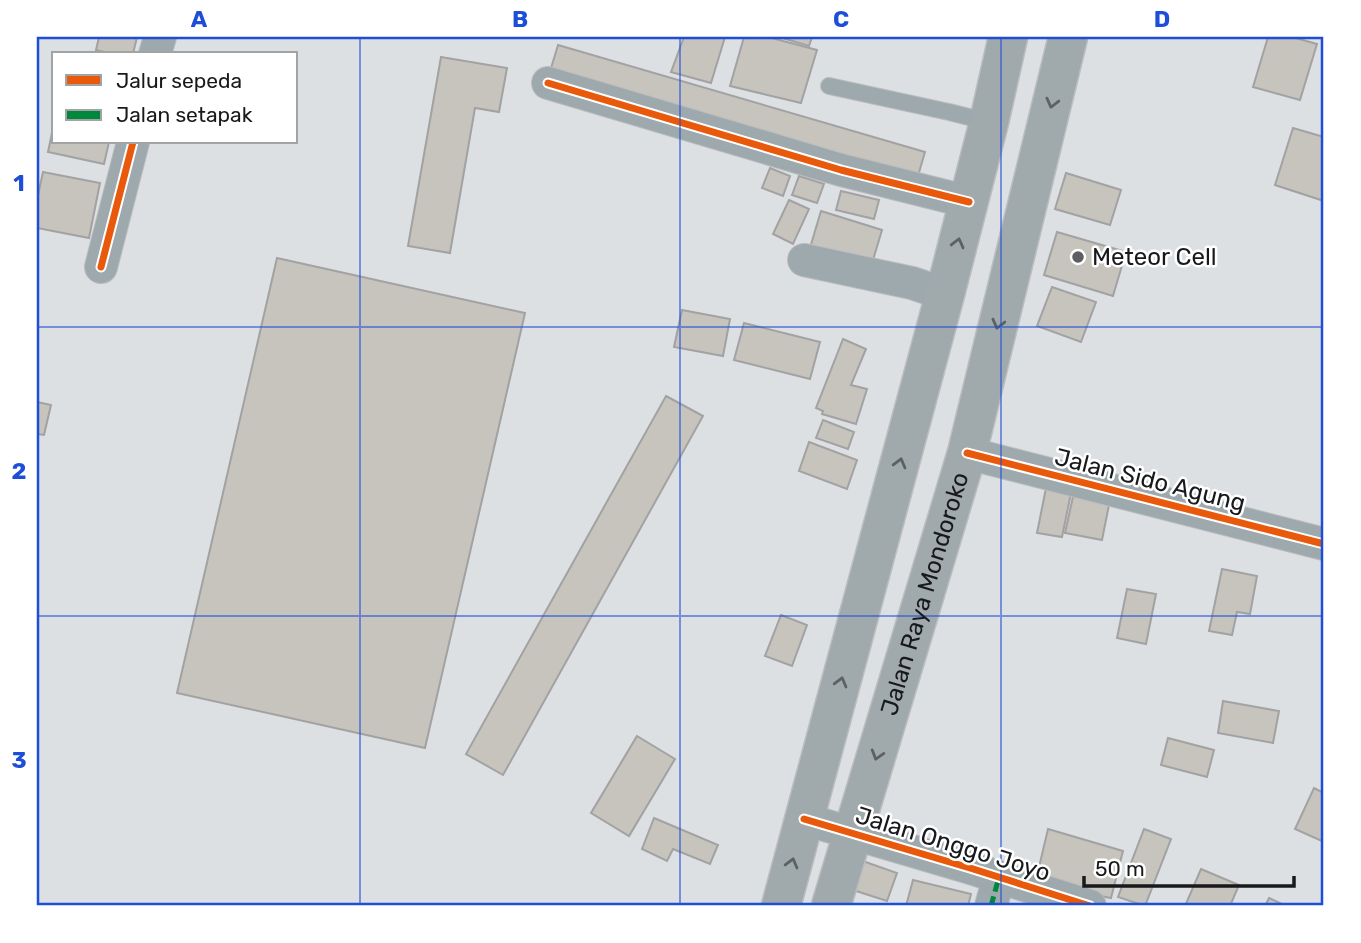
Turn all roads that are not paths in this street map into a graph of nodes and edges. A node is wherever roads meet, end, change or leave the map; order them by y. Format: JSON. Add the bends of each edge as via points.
{"nodes":[{"id":1,"x":1008,"y":37,"type":"edge"},
{"id":2,"x":1068,"y":37,"type":"edge"},
{"id":3,"x":548,"y":83,"type":"dead end"},
{"id":4,"x":829,"y":86,"type":"dead end"},
{"id":5,"x":989,"y":122,"type":"junction"},
{"id":6,"x":132,"y":144,"type":"edge"},
{"id":7,"x":968,"y":202,"type":"junction"},
{"id":8,"x":804,"y":260,"type":"dead end"},
{"id":9,"x":101,"y":267,"type":"dead end"},
{"id":10,"x":945,"y":294,"type":"junction"},
{"id":11,"x":967,"y":453,"type":"junction"},
{"id":12,"x":1324,"y":544,"type":"edge"},
{"id":13,"x":804,"y":819,"type":"junction"},
{"id":14,"x":853,"y":833,"type":"junction"},
{"id":15,"x":995,"y":892,"type":"edge"},
{"id":16,"x":1054,"y":901,"type":"edge"},
{"id":17,"x":780,"y":906,"type":"edge"},
{"id":18,"x":831,"y":906,"type":"edge"},
{"id":19,"x":1090,"y":906,"type":"edge"}],
"edges":[{"from":1,"to":5,"type":"highway"},
{"from":2,"to":11,"type":"highway","name":"Jalan Raya Mondoroko","one_way":true},
{"from":3,"to":7,"type":"street","via":[[841,170]]},
{"from":4,"to":5,"type":"lane"},
{"from":5,"to":7,"type":"highway"},
{"from":6,"to":9,"type":"street"},
{"from":10,"to":7,"type":"highway","one_way":true},
{"from":8,"to":10,"type":"street"},
{"from":13,"to":10,"type":"highway","one_way":true},
{"from":11,"to":12,"type":"street","name":"Jalan Sido Agung"},
{"from":11,"to":14,"type":"highway","name":"Jalan Raya Mondoroko","one_way":true},
{"from":13,"to":14,"type":"street","name":"Jalan Onggo Joyo"},
{"from":17,"to":13,"type":"highway","one_way":true},
{"from":14,"to":15,"type":"street","name":"Jalan Onggo Joyo"},
{"from":14,"to":18,"type":"highway","name":"Jalan Raya Mondoroko"},
{"from":15,"to":16,"type":"street","name":"Jalan Onggo Joyo"},
{"from":16,"to":19,"type":"street","name":"Jalan Onggo Joyo"}]}
